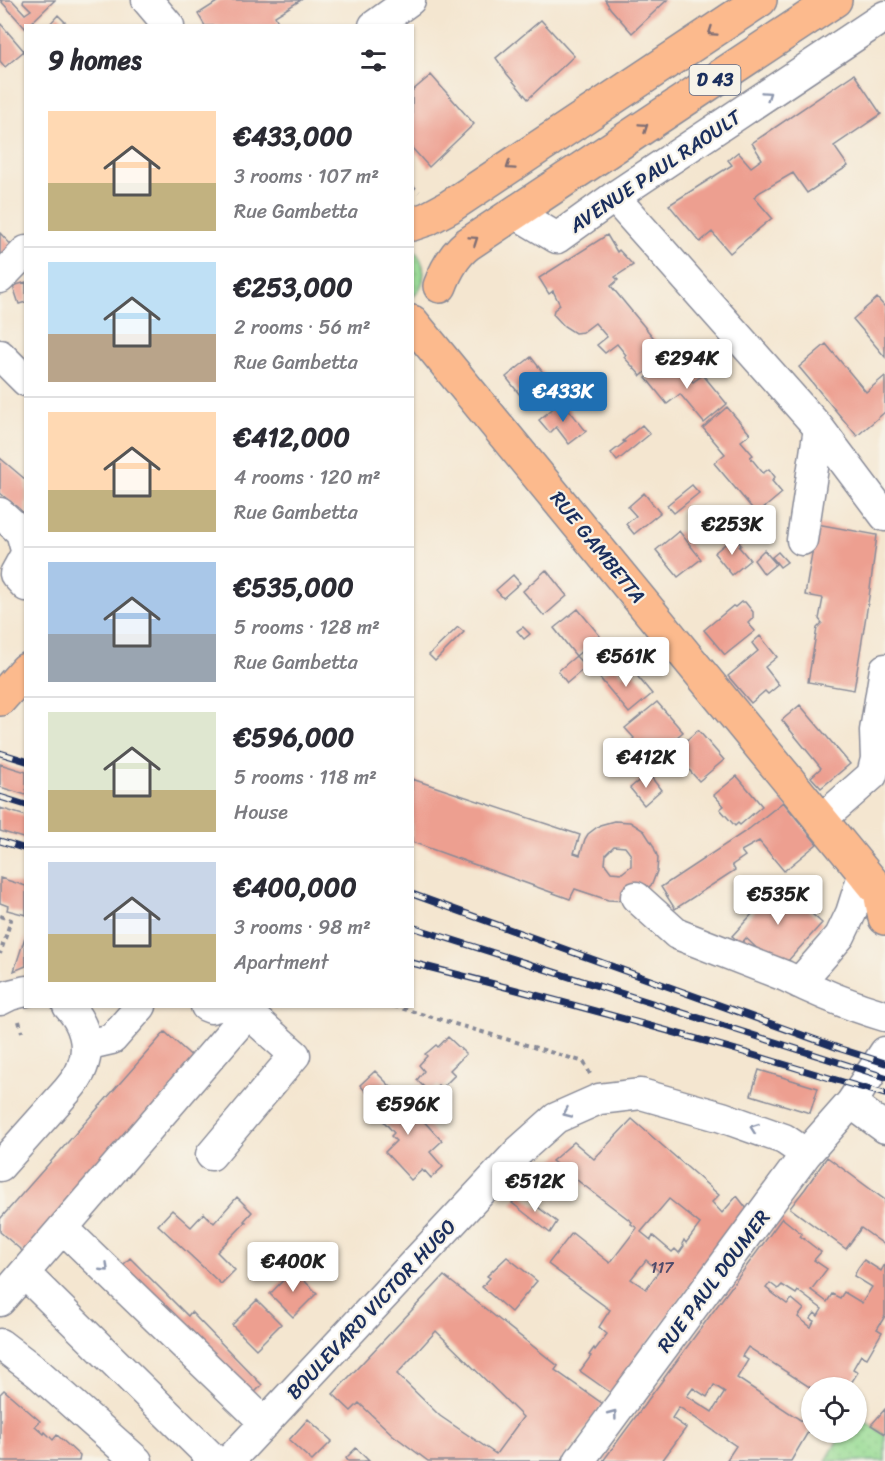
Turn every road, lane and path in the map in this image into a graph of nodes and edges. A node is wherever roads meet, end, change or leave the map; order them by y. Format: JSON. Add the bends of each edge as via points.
{"nodes":[{"id":1,"x":147,"y":0,"type":"edge"},
{"id":2,"x":410,"y":0,"type":"edge"},
{"id":3,"x":760,"y":0,"type":"edge"},
{"id":4,"x":835,"y":0,"type":"edge"},
{"id":5,"x":885,"y":16,"type":"edge"},
{"id":6,"x":167,"y":24,"type":"edge"},
{"id":7,"x":378,"y":24,"type":"edge"},
{"id":8,"x":614,"y":197,"type":"junction"},
{"id":9,"x":515,"y":213,"type":"junction"},
{"id":10,"x":414,"y":223,"type":"edge"},
{"id":11,"x":414,"y":231,"type":"edge"},
{"id":12,"x":24,"y":253,"type":"edge"},
{"id":13,"x":0,"y":278,"type":"edge"},
{"id":14,"x":440,"y":286,"type":"junction"},
{"id":15,"x":414,"y":319,"type":"edge"},
{"id":16,"x":414,"y":322,"type":"edge"},
{"id":17,"x":0,"y":355,"type":"edge"},
{"id":18,"x":24,"y":379,"type":"edge"},
{"id":19,"x":819,"y":428,"type":"junction"},
{"id":20,"x":0,"y":513,"type":"edge"},
{"id":21,"x":885,"y":516,"type":"edge"},
{"id":22,"x":802,"y":540,"type":"dead end"},
{"id":23,"x":18,"y":570,"type":"edge"},
{"id":24,"x":885,"y":669,"type":"edge"},
{"id":25,"x":24,"y":672,"type":"edge"},
{"id":26,"x":0,"y":699,"type":"edge"},
{"id":27,"x":822,"y":820,"type":"junction"},
{"id":28,"x":864,"y":872,"type":"junction"},
{"id":29,"x":636,"y":897,"type":"dead end"},
{"id":30,"x":0,"y":916,"type":"edge"},
{"id":31,"x":885,"y":918,"type":"edge"},
{"id":32,"x":0,"y":954,"type":"edge"},
{"id":33,"x":799,"y":984,"type":"junction"},
{"id":34,"x":24,"y":992,"type":"edge"},
{"id":35,"x":0,"y":1000,"type":"edge"},
{"id":36,"x":70,"y":1008,"type":"edge"},
{"id":37,"x":139,"y":1008,"type":"edge"},
{"id":38,"x":401,"y":1008,"type":"edge"},
{"id":39,"x":885,"y":1016,"type":"edge"},
{"id":40,"x":86,"y":1045,"type":"junction"},
{"id":41,"x":885,"y":1052,"type":"edge"},
{"id":42,"x":603,"y":1098,"type":"junction"},
{"id":43,"x":851,"y":1103,"type":"junction"},
{"id":44,"x":885,"y":1128,"type":"edge"},
{"id":45,"x":806,"y":1154,"type":"junction"},
{"id":46,"x":211,"y":1155,"type":"dead end"},
{"id":47,"x":0,"y":1166,"type":"edge"},
{"id":48,"x":63,"y":1228,"type":"junction"},
{"id":49,"x":24,"y":1273,"type":"junction"},
{"id":50,"x":0,"y":1301,"type":"edge"},
{"id":51,"x":8,"y":1354,"type":"edge"},
{"id":52,"x":264,"y":1423,"type":"junction"},
{"id":53,"x":137,"y":1461,"type":"edge"},
{"id":54,"x":214,"y":1461,"type":"edge"},
{"id":55,"x":229,"y":1461,"type":"edge"},
{"id":56,"x":579,"y":1461,"type":"edge"}],
"edges":[{"from":1,"to":6,"type":"street"},
{"from":2,"to":7,"type":"street"},
{"from":3,"to":10,"type":"main road","number":"D 43","one_way":true,"via":[[449,207]]},
{"from":9,"to":4,"type":"main road","number":"D 43","one_way":true},
{"from":8,"to":5,"type":"street","name":"AVENUE PAUL RAOULT","one_way":true},
{"from":8,"to":9,"type":"street","name":"AVENUE PAUL RAOULT","via":[[556,238]]},
{"from":8,"to":19,"type":"street"},
{"from":14,"to":9,"type":"main road","number":"D 43","one_way":true,"via":[[464,247]]},
{"from":11,"to":14,"type":"main road","via":[[437,253]]},
{"from":12,"to":13,"type":"street"},
{"from":14,"to":15,"type":"main road","via":[[431,304]]},
{"from":16,"to":27,"type":"main road","name":"RUE GAMBETTA"},
{"from":17,"to":18,"type":"street"},
{"from":19,"to":21,"type":"street"},
{"from":19,"to":22,"type":"street"},
{"from":20,"to":23,"type":"street","via":[[21,532]]},
{"from":24,"to":27,"type":"street","via":[[872,775]]},
{"from":25,"to":26,"type":"main road"},
{"from":27,"to":28,"type":"main road","name":"RUE GAMBETTA"},
{"from":28,"to":31,"type":"main road","name":"RUE GAMBETTA","via":[[880,892]]},
{"from":28,"to":33,"type":"street","via":[[840,936]]},
{"from":29,"to":33,"type":"street","via":[[677,934]]},
{"from":30,"to":32,"type":"path","via":[[11,920]]},
{"from":33,"to":39,"type":"street"},
{"from":34,"to":35,"type":"street"},
{"from":36,"to":40,"type":"street","via":[[81,1024]]},
{"from":37,"to":40,"type":"street","via":[[112,1039]]},
{"from":38,"to":42,"type":"path","via":[[584,1062]]},
{"from":40,"to":47,"type":"street","via":[[82,1069],[75,1080]]},
{"from":41,"to":43,"type":"street","name":"RUE PAUL DOUMER"},
{"from":45,"to":42,"type":"street","name":"BOULEVARD VICTOR HUGO","one_way":true,"via":[[784,1139],[641,1094]]},
{"from":42,"to":52,"type":"street","name":"BOULEVARD VICTOR HUGO","one_way":true,"via":[[556,1118],[519,1151]]},
{"from":43,"to":44,"type":"street"},
{"from":43,"to":45,"type":"street","name":"RUE PAUL DOUMER"},
{"from":56,"to":45,"type":"street","name":"RUE PAUL DOUMER","one_way":true},
{"from":46,"to":48,"type":"street","via":[[295,1055],[248,1013]]},
{"from":48,"to":49,"type":"street"},
{"from":48,"to":52,"type":"street","one_way":true},
{"from":49,"to":50,"type":"street"},
{"from":49,"to":54,"type":"street"},
{"from":50,"to":51,"type":"street","via":[[9,1328]]},
{"from":51,"to":53,"type":"street","via":[[38,1373]]},
{"from":52,"to":55,"type":"street","name":"BOULEVARD VICTOR HUGO"}]}
